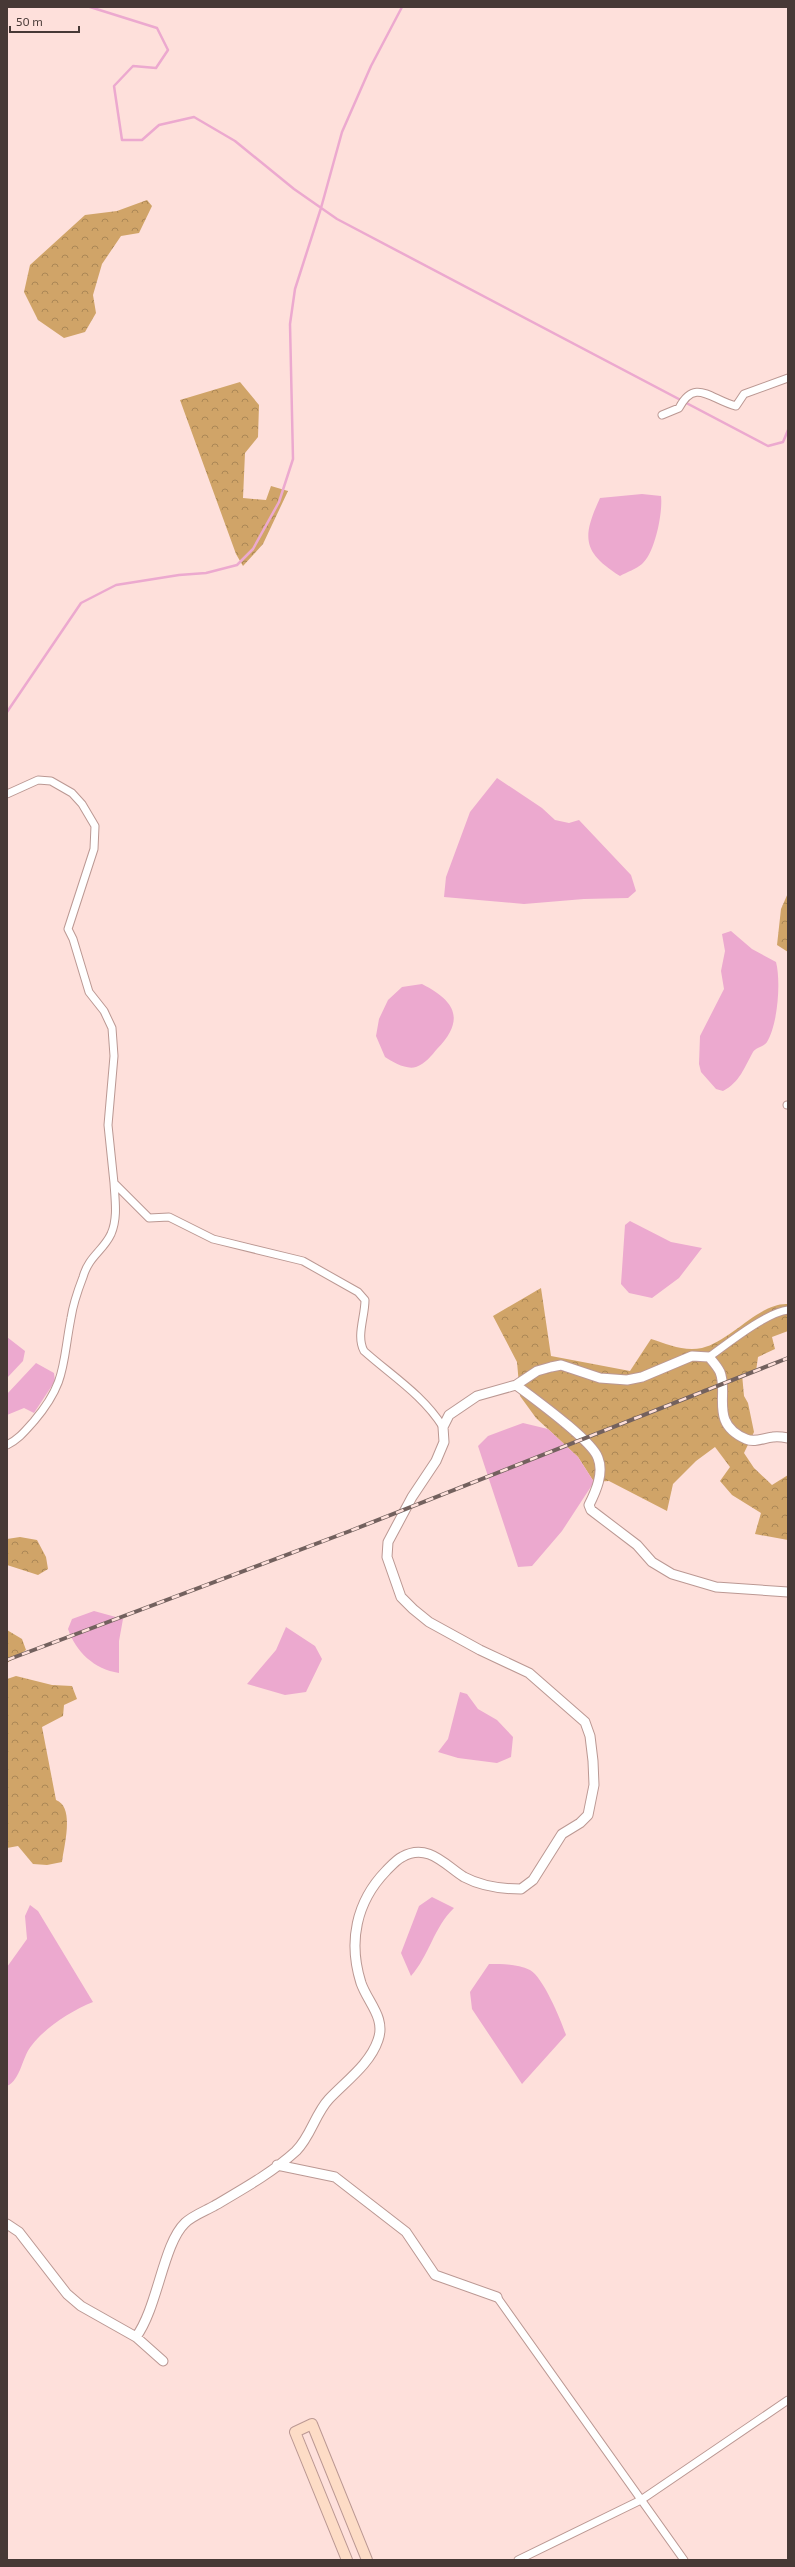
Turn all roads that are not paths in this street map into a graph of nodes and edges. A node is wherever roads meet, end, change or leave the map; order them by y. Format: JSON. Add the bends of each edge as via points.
{"nodes":[{"id":1,"x":788,"y":378,"type":"edge"},
{"id":2,"x":662,"y":415,"type":"dead end"},
{"id":3,"x":7,"y":794,"type":"edge"},
{"id":4,"x":114,"y":1183,"type":"junction"},
{"id":5,"x":788,"y":1310,"type":"edge"},
{"id":6,"x":709,"y":1357,"type":"junction"},
{"id":7,"x":516,"y":1385,"type":"junction"},
{"id":8,"x":443,"y":1427,"type":"junction"},
{"id":9,"x":788,"y":1438,"type":"edge"},
{"id":10,"x":7,"y":1445,"type":"edge"},
{"id":11,"x":788,"y":1592,"type":"edge"},
{"id":12,"x":277,"y":2165,"type":"junction"},
{"id":13,"x":7,"y":2224,"type":"edge"},
{"id":14,"x":497,"y":2297,"type":"joint"},
{"id":15,"x":136,"y":2337,"type":"junction"},
{"id":16,"x":164,"y":2361,"type":"dead end"},
{"id":17,"x":788,"y":2400,"type":"edge"},
{"id":18,"x":641,"y":2500,"type":"junction"},
{"id":19,"x":347,"y":2560,"type":"edge"},
{"id":20,"x":367,"y":2560,"type":"edge"},
{"id":21,"x":518,"y":2560,"type":"edge"},
{"id":22,"x":684,"y":2560,"type":"edge"}],
"edges":[{"from":1,"to":2,"type":"street","via":[[744,394],[736,406],[703,393],[690,393],[683,399],[679,408]]},
{"from":3,"to":4,"type":"street","via":[[38,780],[51,781],[77,798],[96,826],[94,849],[68,929],[74,939],[89,992],[104,1011],[112,1028],[114,1056],[108,1125]]},
{"from":4,"to":8,"type":"street","via":[[149,1218],[169,1217],[213,1239],[303,1261],[358,1292],[365,1300],[360,1336],[360,1344],[364,1351],[417,1395],[435,1413]]},
{"from":4,"to":10,"type":"street","via":[[114,1223],[110,1235],[91,1257],[83,1275],[71,1317],[67,1349],[58,1385],[42,1412],[22,1436]]},
{"from":5,"to":6,"type":"street","via":[[780,1311],[751,1327]]},
{"from":6,"to":7,"type":"street","via":[[692,1356],[642,1377],[627,1380],[600,1378],[561,1365],[537,1371]]},
{"from":6,"to":9,"type":"street","via":[[720,1373],[720,1403],[726,1421],[734,1430],[746,1439]]},
{"from":7,"to":8,"type":"street","via":[[477,1396],[448,1415]]},
{"from":7,"to":11,"type":"street","via":[[585,1441],[598,1457],[600,1472],[589,1505],[591,1510],[637,1545],[652,1562],[672,1574],[716,1587]]},
{"from":8,"to":12,"type":"street","via":[[444,1442],[436,1461],[412,1497],[388,1542],[387,1557],[401,1597],[429,1622],[529,1673],[585,1722],[594,1761],[592,1801],[588,1815],[562,1834],[533,1880],[521,1890],[494,1887],[465,1878],[440,1858],[423,1853],[403,1856],[380,1877],[359,1912],[355,1933],[361,1984],[380,2020],[381,2032],[378,2043],[346,2084],[319,2111],[308,2136],[296,2150]]},
{"from":12,"to":14,"type":"street","via":[[335,2177],[406,2232],[435,2275]]},
{"from":12,"to":15,"type":"street","via":[[185,2223],[169,2253],[144,2325]]},
{"from":13,"to":15,"type":"street","via":[[19,2232],[67,2294],[81,2306]]},
{"from":14,"to":18,"type":"street"},
{"from":15,"to":16,"type":"street"},
{"from":17,"to":18,"type":"street"},
{"from":18,"to":21,"type":"street"},
{"from":18,"to":22,"type":"street"},
{"from":19,"to":20,"type":"main road","via":[[295,2432],[312,2424]]}]}
